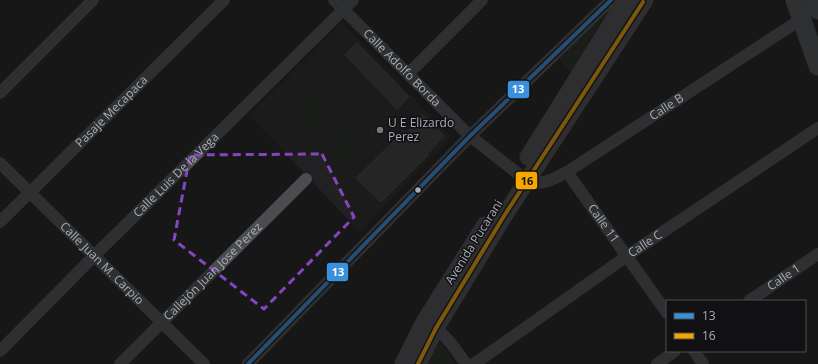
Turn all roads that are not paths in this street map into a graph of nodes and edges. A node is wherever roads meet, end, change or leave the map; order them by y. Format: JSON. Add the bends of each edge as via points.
{"nodes":[{"id":1,"x":93,"y":0,"type":"edge"},
{"id":2,"x":224,"y":0,"type":"edge"},
{"id":3,"x":334,"y":0,"type":"edge"},
{"id":4,"x":353,"y":0,"type":"edge"},
{"id":5,"x":482,"y":0,"type":"edge"},
{"id":6,"x":611,"y":0,"type":"edge"},
{"id":7,"x":626,"y":0,"type":"edge"},
{"id":8,"x":645,"y":0,"type":"edge"},
{"id":9,"x":796,"y":0,"type":"edge"},
{"id":10,"x":814,"y":0,"type":"edge"},
{"id":11,"x":343,"y":10,"type":"junction"},
{"id":12,"x":810,"y":14,"type":"edge"},
{"id":13,"x":818,"y":66,"type":"edge"},
{"id":14,"x":408,"y":74,"type":"junction"},
{"id":15,"x":0,"y":93,"type":"edge"},
{"id":16,"x":818,"y":128,"type":"edge"},
{"id":17,"x":470,"y":136,"type":"junction"},
{"id":18,"x":0,"y":163,"type":"edge"},
{"id":19,"x":567,"y":172,"type":"junction"},
{"id":20,"x":522,"y":176,"type":"junction"},
{"id":21,"x":306,"y":179,"type":"dead end"},
{"id":22,"x":29,"y":192,"type":"junction"},
{"id":23,"x":0,"y":222,"type":"edge"},
{"id":24,"x":818,"y":254,"type":"edge"},
{"id":25,"x":94,"y":256,"type":"junction"},
{"id":26,"x":627,"y":256,"type":"junction"},
{"id":27,"x":750,"y":300,"type":"edge"},
{"id":28,"x":666,"y":312,"type":"edge"},
{"id":29,"x":162,"y":323,"type":"junction"},
{"id":30,"x":430,"y":325,"type":"junction"},
{"id":31,"x":0,"y":351,"type":"edge"},
{"id":32,"x":674,"y":352,"type":"edge"},
{"id":33,"x":695,"y":352,"type":"edge"},
{"id":34,"x":120,"y":364,"type":"edge"},
{"id":35,"x":204,"y":364,"type":"edge"},
{"id":36,"x":248,"y":364,"type":"edge"},
{"id":37,"x":403,"y":364,"type":"edge"},
{"id":38,"x":418,"y":364,"type":"edge"},
{"id":39,"x":466,"y":364,"type":"edge"},
{"id":40,"x":474,"y":364,"type":"edge"},
{"id":41,"x":657,"y":364,"type":"edge"},
{"id":42,"x":703,"y":364,"type":"edge"}],
"edges":[{"from":1,"to":15,"type":"street"},
{"from":2,"to":22,"type":"street","name":"Pasaje Mecapaca"},
{"from":3,"to":11,"type":"street","name":"Calle Adolfo Borda"},
{"from":4,"to":11,"type":"street","name":"Calle Luis De la Vega"},
{"from":5,"to":14,"type":"street"},
{"from":6,"to":17,"type":"street"},
{"from":7,"to":20,"type":"street","name":"Avenida Pucarani"},
{"from":8,"to":20,"type":"street","name":"Avenida Pucarani"},
{"from":9,"to":12,"type":"main road"},
{"from":10,"to":12,"type":"main road"},
{"from":11,"to":14,"type":"street","name":"Calle Adolfo Borda"},
{"from":11,"to":25,"type":"street","name":"Calle Luis De la Vega"},
{"from":12,"to":13,"type":"main road"},
{"from":12,"to":19,"type":"street","name":"Calle B"},
{"from":14,"to":17,"type":"street","name":"Calle Adolfo Borda"},
{"from":16,"to":26,"type":"street","name":"Calle C"},
{"from":17,"to":20,"type":"street","name":"Calle Adolfo Borda"},
{"from":17,"to":36,"type":"street"},
{"from":18,"to":22,"type":"street","name":"Calle Juan M. Carpio"},
{"from":19,"to":20,"type":"street","name":"Calle B","via":[[540,183],[533,183]]},
{"from":19,"to":26,"type":"street","name":"Calle 11"},
{"from":20,"to":30,"type":"street","name":"Avenida Pucarani"},
{"from":21,"to":29,"type":"street","name":"Callejón Juan Jose Perez"},
{"from":22,"to":23,"type":"street","name":"Pasaje Mecapaca"},
{"from":22,"to":25,"type":"street","name":"Calle Juan M. Carpio"},
{"from":24,"to":27,"type":"street","name":"Calle 1"},
{"from":25,"to":29,"type":"street","name":"Calle Juan M. Carpio"},
{"from":25,"to":31,"type":"street","name":"Calle Luis De la Vega"},
{"from":26,"to":28,"type":"street","name":"Calle 11"},
{"from":26,"to":40,"type":"street","name":"Calle C"},
{"from":29,"to":34,"type":"street","name":"Callejón Juan Jose Perez"},
{"from":29,"to":35,"type":"street","name":"Calle Juan M. Carpio"},
{"from":30,"to":37,"type":"street","name":"Avenida Pucarani"},
{"from":30,"to":38,"type":"street","name":"Avenida Pucarani"},
{"from":30,"to":39,"type":"street","via":[[452,344]]},
{"from":32,"to":41,"type":"street"},
{"from":33,"to":42,"type":"street"}]}
